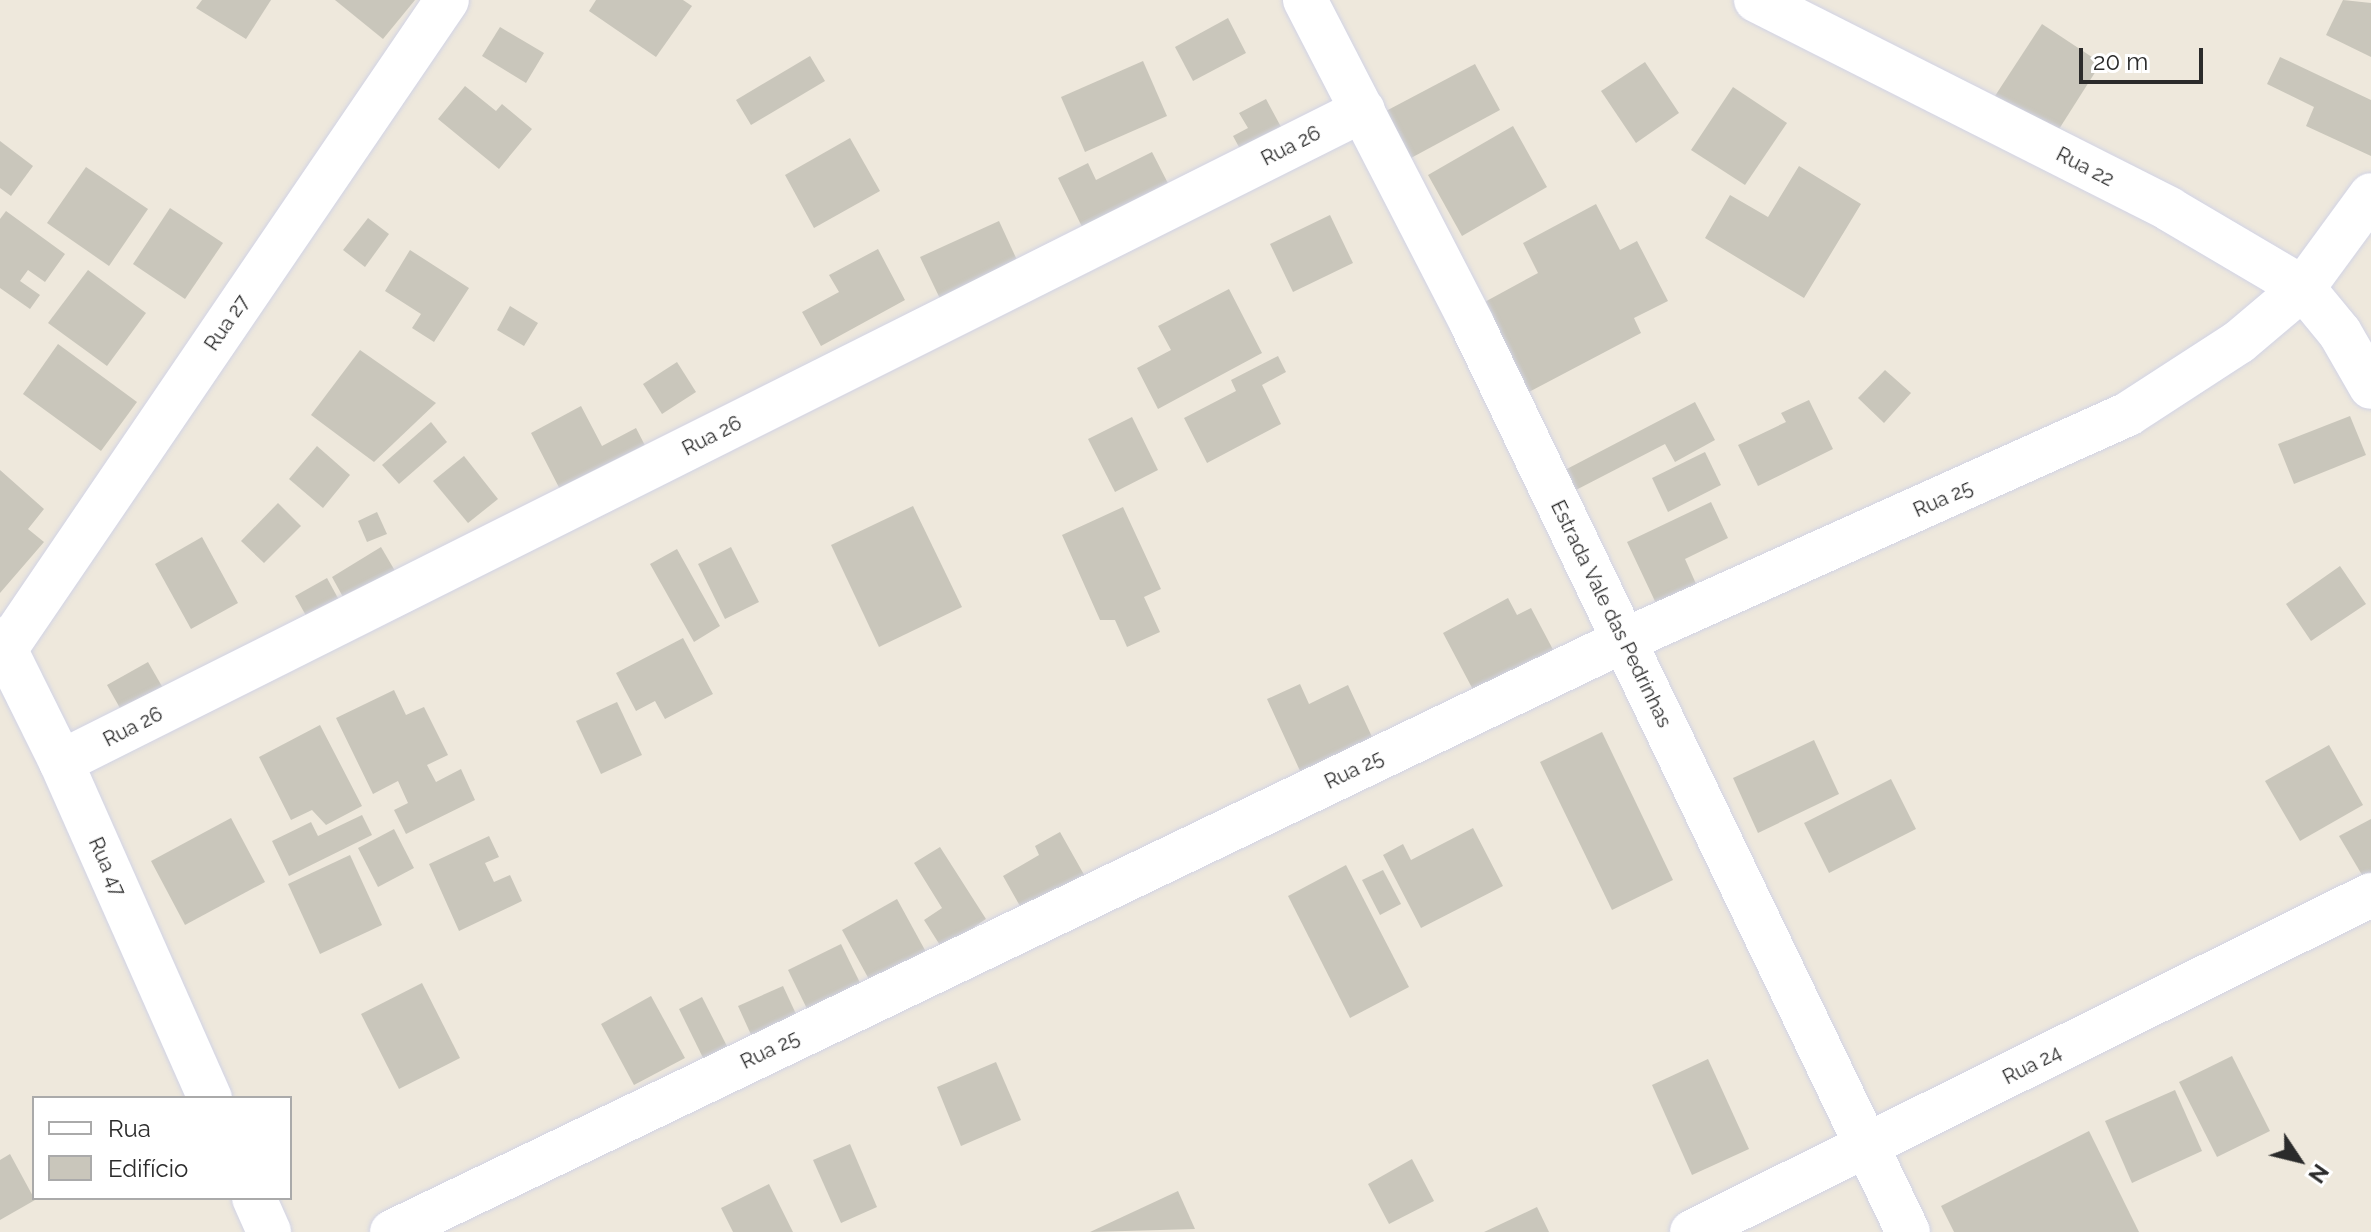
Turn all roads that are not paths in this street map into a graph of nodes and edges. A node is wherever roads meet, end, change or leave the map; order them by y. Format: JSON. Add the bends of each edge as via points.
{"nodes":[{"id":1,"x":447,"y":0,"type":"edge"},
{"id":2,"x":1305,"y":0,"type":"edge"},
{"id":3,"x":1756,"y":0,"type":"edge"},
{"id":4,"x":1814,"y":14,"type":"edge"},
{"id":5,"x":1363,"y":110,"type":"junction"},
{"id":6,"x":2371,"y":195,"type":"edge"},
{"id":7,"x":2303,"y":288,"type":"junction"},
{"id":8,"x":2371,"y":387,"type":"edge"},
{"id":9,"x":1623,"y":641,"type":"junction"},
{"id":10,"x":4,"y":643,"type":"edge"},
{"id":11,"x":61,"y":762,"type":"junction"},
{"id":12,"x":2371,"y":895,"type":"edge"},
{"id":13,"x":209,"y":1096,"type":"edge"},
{"id":14,"x":1867,"y":1147,"type":"junction"},
{"id":15,"x":255,"y":1200,"type":"edge"},
{"id":16,"x":269,"y":1232,"type":"edge"},
{"id":17,"x":392,"y":1232,"type":"edge"},
{"id":18,"x":1692,"y":1232,"type":"edge"},
{"id":19,"x":1908,"y":1232,"type":"edge"}],
"edges":[{"from":1,"to":10,"type":"street","name":"Rua 27"},
{"from":2,"to":5,"type":"street","name":"Estrada Vale das Pedrinhas"},
{"from":3,"to":4,"type":"street","name":"Rua 22"},
{"from":4,"to":7,"type":"street","name":"Rua 22"},
{"from":5,"to":9,"type":"street","name":"Estrada Vale das Pedrinhas"},
{"from":5,"to":11,"type":"street","name":"Rua 26"},
{"from":6,"to":7,"type":"street","name":"Rua 25"},
{"from":7,"to":8,"type":"street","name":"Rua 22","via":[[2340,333]]},
{"from":7,"to":9,"type":"street","name":"Rua 25","via":[[2239,342],[2128,414]]},
{"from":9,"to":14,"type":"street","name":"Estrada Vale das Pedrinhas"},
{"from":9,"to":17,"type":"street","name":"Rua 25"},
{"from":10,"to":11,"type":"street","name":"Rua 47"},
{"from":11,"to":13,"type":"street","name":"Rua 47"},
{"from":12,"to":14,"type":"street","name":"Rua 24"},
{"from":14,"to":18,"type":"street","name":"Rua 24"},
{"from":14,"to":19,"type":"street","name":"Estrada Vale das Pedrinhas"},
{"from":15,"to":16,"type":"street"}]}
